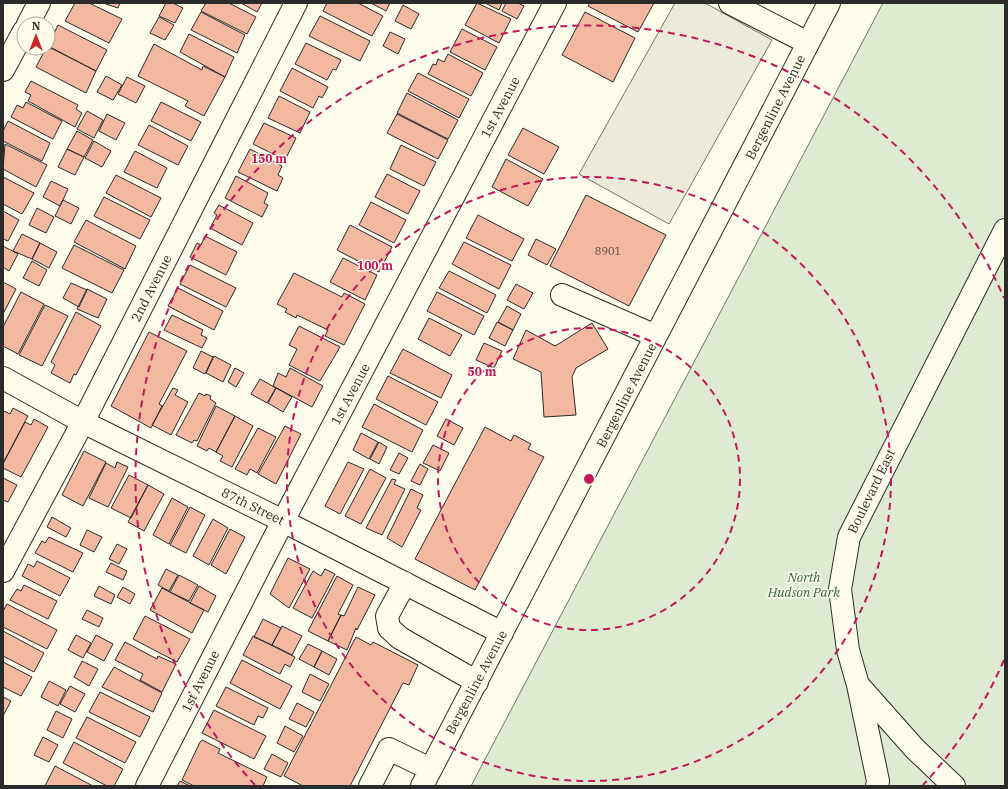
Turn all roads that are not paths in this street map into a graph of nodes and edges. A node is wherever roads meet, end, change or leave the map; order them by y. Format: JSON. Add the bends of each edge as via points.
{"nodes":[{"id":1,"x":38,"y":3,"type":"edge"},
{"id":2,"x":296,"y":3,"type":"edge"},
{"id":3,"x":555,"y":3,"type":"edge"},
{"id":4,"x":829,"y":3,"type":"edge"},
{"id":5,"x":743,"y":6,"type":"edge"},
{"id":6,"x":32,"y":16,"type":"edge"},
{"id":7,"x":808,"y":43,"type":"junction"},
{"id":8,"x":16,"y":46,"type":"edge"},
{"id":9,"x":3,"y":70,"type":"edge"},
{"id":10,"x":1005,"y":230,"type":"edge"},
{"id":11,"x":562,"y":295,"type":"dead end"},
{"id":12,"x":656,"y":336,"type":"junction"},
{"id":13,"x":3,"y":378,"type":"edge"},
{"id":14,"x":83,"y":422,"type":"junction"},
{"id":15,"x":283,"y":521,"type":"junction"},
{"id":16,"x":3,"y":571,"type":"edge"},
{"id":17,"x":405,"y":583,"type":"junction"},
{"id":18,"x":502,"y":633,"type":"junction"},
{"id":19,"x":477,"y":682,"type":"junction"},
{"id":20,"x":858,"y":685,"type":"junction"},
{"id":21,"x":426,"y":778,"type":"edge"},
{"id":22,"x":147,"y":786,"type":"edge"},
{"id":23,"x":370,"y":786,"type":"edge"},
{"id":24,"x":877,"y":786,"type":"edge"},
{"id":25,"x":954,"y":786,"type":"edge"}],
"edges":[{"from":1,"to":6,"type":"street"},
{"from":2,"to":14,"type":"street","name":"2nd Avenue"},
{"from":3,"to":15,"type":"street","name":"1st Avenue"},
{"from":4,"to":7,"type":"street","name":"Bergenline Avenue"},
{"from":5,"to":7,"type":"street"},
{"from":7,"to":12,"type":"street","name":"Bergenline Avenue"},
{"from":8,"to":9,"type":"street"},
{"from":10,"to":20,"type":"street","name":"Boulevard East","via":[[849,537],[840,589],[848,650]]},
{"from":11,"to":12,"type":"street"},
{"from":12,"to":18,"type":"street","name":"Bergenline Avenue"},
{"from":13,"to":14,"type":"street","name":"87th Street"},
{"from":14,"to":15,"type":"street","name":"87th Street"},
{"from":14,"to":16,"type":"street","name":"2nd Avenue"},
{"from":15,"to":17,"type":"street","name":"87th Street"},
{"from":15,"to":22,"type":"street","name":"1st Avenue"},
{"from":17,"to":18,"type":"street","name":"87th Street"},
{"from":17,"to":19,"type":"street","via":[[388,616],[388,628],[400,638]]},
{"from":18,"to":19,"type":"street","name":"Bergenline Avenue"},
{"from":19,"to":21,"type":"street","name":"Bergenline Avenue"},
{"from":20,"to":24,"type":"street"},
{"from":20,"to":25,"type":"street","name":"Boulevard East","via":[[915,749]]},
{"from":21,"to":23,"type":"street","via":[[389,749]]}]}
